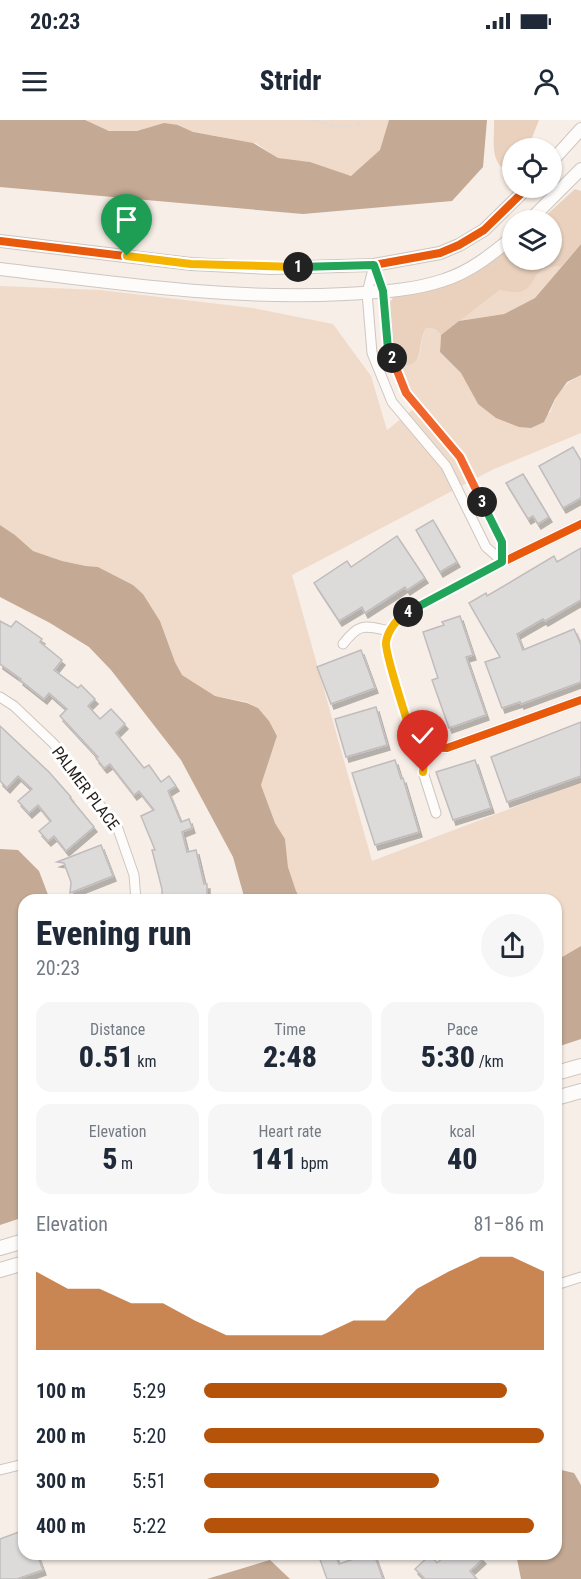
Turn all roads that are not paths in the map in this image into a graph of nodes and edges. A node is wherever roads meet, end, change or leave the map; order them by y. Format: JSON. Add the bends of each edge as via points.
{"nodes":[{"id":1,"x":581,"y":129,"type":"edge"},
{"id":2,"x":562,"y":150,"type":"edge"},
{"id":3,"x":581,"y":169,"type":"edge"},
{"id":4,"x":517,"y":198,"type":"edge"},
{"id":5,"x":540,"y":210,"type":"edge"},
{"id":6,"x":0,"y":241,"type":"edge"},
{"id":7,"x":502,"y":245,"type":"edge"},
{"id":8,"x":374,"y":265,"type":"junction"},
{"id":9,"x":0,"y":269,"type":"edge"},
{"id":10,"x":383,"y":291,"type":"junction"},
{"id":11,"x":367,"y":293,"type":"junction"},
{"id":12,"x":492,"y":521,"type":"junction"},
{"id":13,"x":581,"y":524,"type":"edge"},
{"id":14,"x":477,"y":528,"type":"junction"},
{"id":15,"x":502,"y":562,"type":"junction"},
{"id":16,"x":390,"y":631,"type":"junction"},
{"id":17,"x":344,"y":644,"type":"dead end"},
{"id":18,"x":0,"y":697,"type":"edge"},
{"id":19,"x":581,"y":700,"type":"edge"},
{"id":20,"x":431,"y":748,"type":"junction"},
{"id":21,"x":436,"y":813,"type":"dead end"},
{"id":22,"x":136,"y":894,"type":"edge"},
{"id":23,"x":581,"y":1066,"type":"edge"},
{"id":24,"x":562,"y":1071,"type":"edge"},
{"id":25,"x":581,"y":1090,"type":"edge"},
{"id":26,"x":562,"y":1096,"type":"edge"},
{"id":27,"x":18,"y":1243,"type":"edge"},
{"id":28,"x":0,"y":1248,"type":"edge"},
{"id":29,"x":18,"y":1265,"type":"edge"},
{"id":30,"x":0,"y":1270,"type":"edge"},
{"id":31,"x":581,"y":1277,"type":"edge"},
{"id":32,"x":562,"y":1283,"type":"edge"},
{"id":33,"x":18,"y":1466,"type":"edge"},
{"id":34,"x":0,"y":1470,"type":"edge"}],
"edges":[{"from":1,"to":2,"type":"street"},
{"from":3,"to":5,"type":"street"},
{"from":4,"to":8,"type":"street","via":[[484,230],[459,245],[440,253]]},
{"from":6,"to":8,"type":"street","via":[[191,264],[271,268]]},
{"from":7,"to":10,"type":"street","via":[[452,277]]},
{"from":8,"to":10,"type":"street"},
{"from":8,"to":11,"type":"street"},
{"from":9,"to":11,"type":"street","via":[[194,292],[274,296]]},
{"from":10,"to":11,"type":"street"},
{"from":10,"to":12,"type":"street","via":[[388,349],[406,393],[460,457]]},
{"from":11,"to":14,"type":"street","via":[[372,353],[392,402],[446,466]]},
{"from":12,"to":14,"type":"street"},
{"from":12,"to":15,"type":"street","via":[[502,542]]},
{"from":13,"to":15,"type":"street"},
{"from":14,"to":15,"type":"street","via":[[486,547]]},
{"from":15,"to":16,"type":"street","via":[[403,614]]},
{"from":16,"to":17,"type":"street","via":[[363,627],[353,631]]},
{"from":16,"to":20,"type":"street","via":[[385,643],[411,734]]},
{"from":18,"to":22,"type":"street","name":"PALMER PLACE","via":[[54,744],[118,829],[134,875]]},
{"from":19,"to":20,"type":"street","via":[[447,748]]},
{"from":20,"to":21,"type":"street","via":[[423,772]]},
{"from":23,"to":24,"type":"main road"},
{"from":25,"to":26,"type":"main road"},
{"from":27,"to":28,"type":"main road"},
{"from":29,"to":30,"type":"main road"},
{"from":31,"to":32,"type":"street"},
{"from":33,"to":34,"type":"street"}]}
